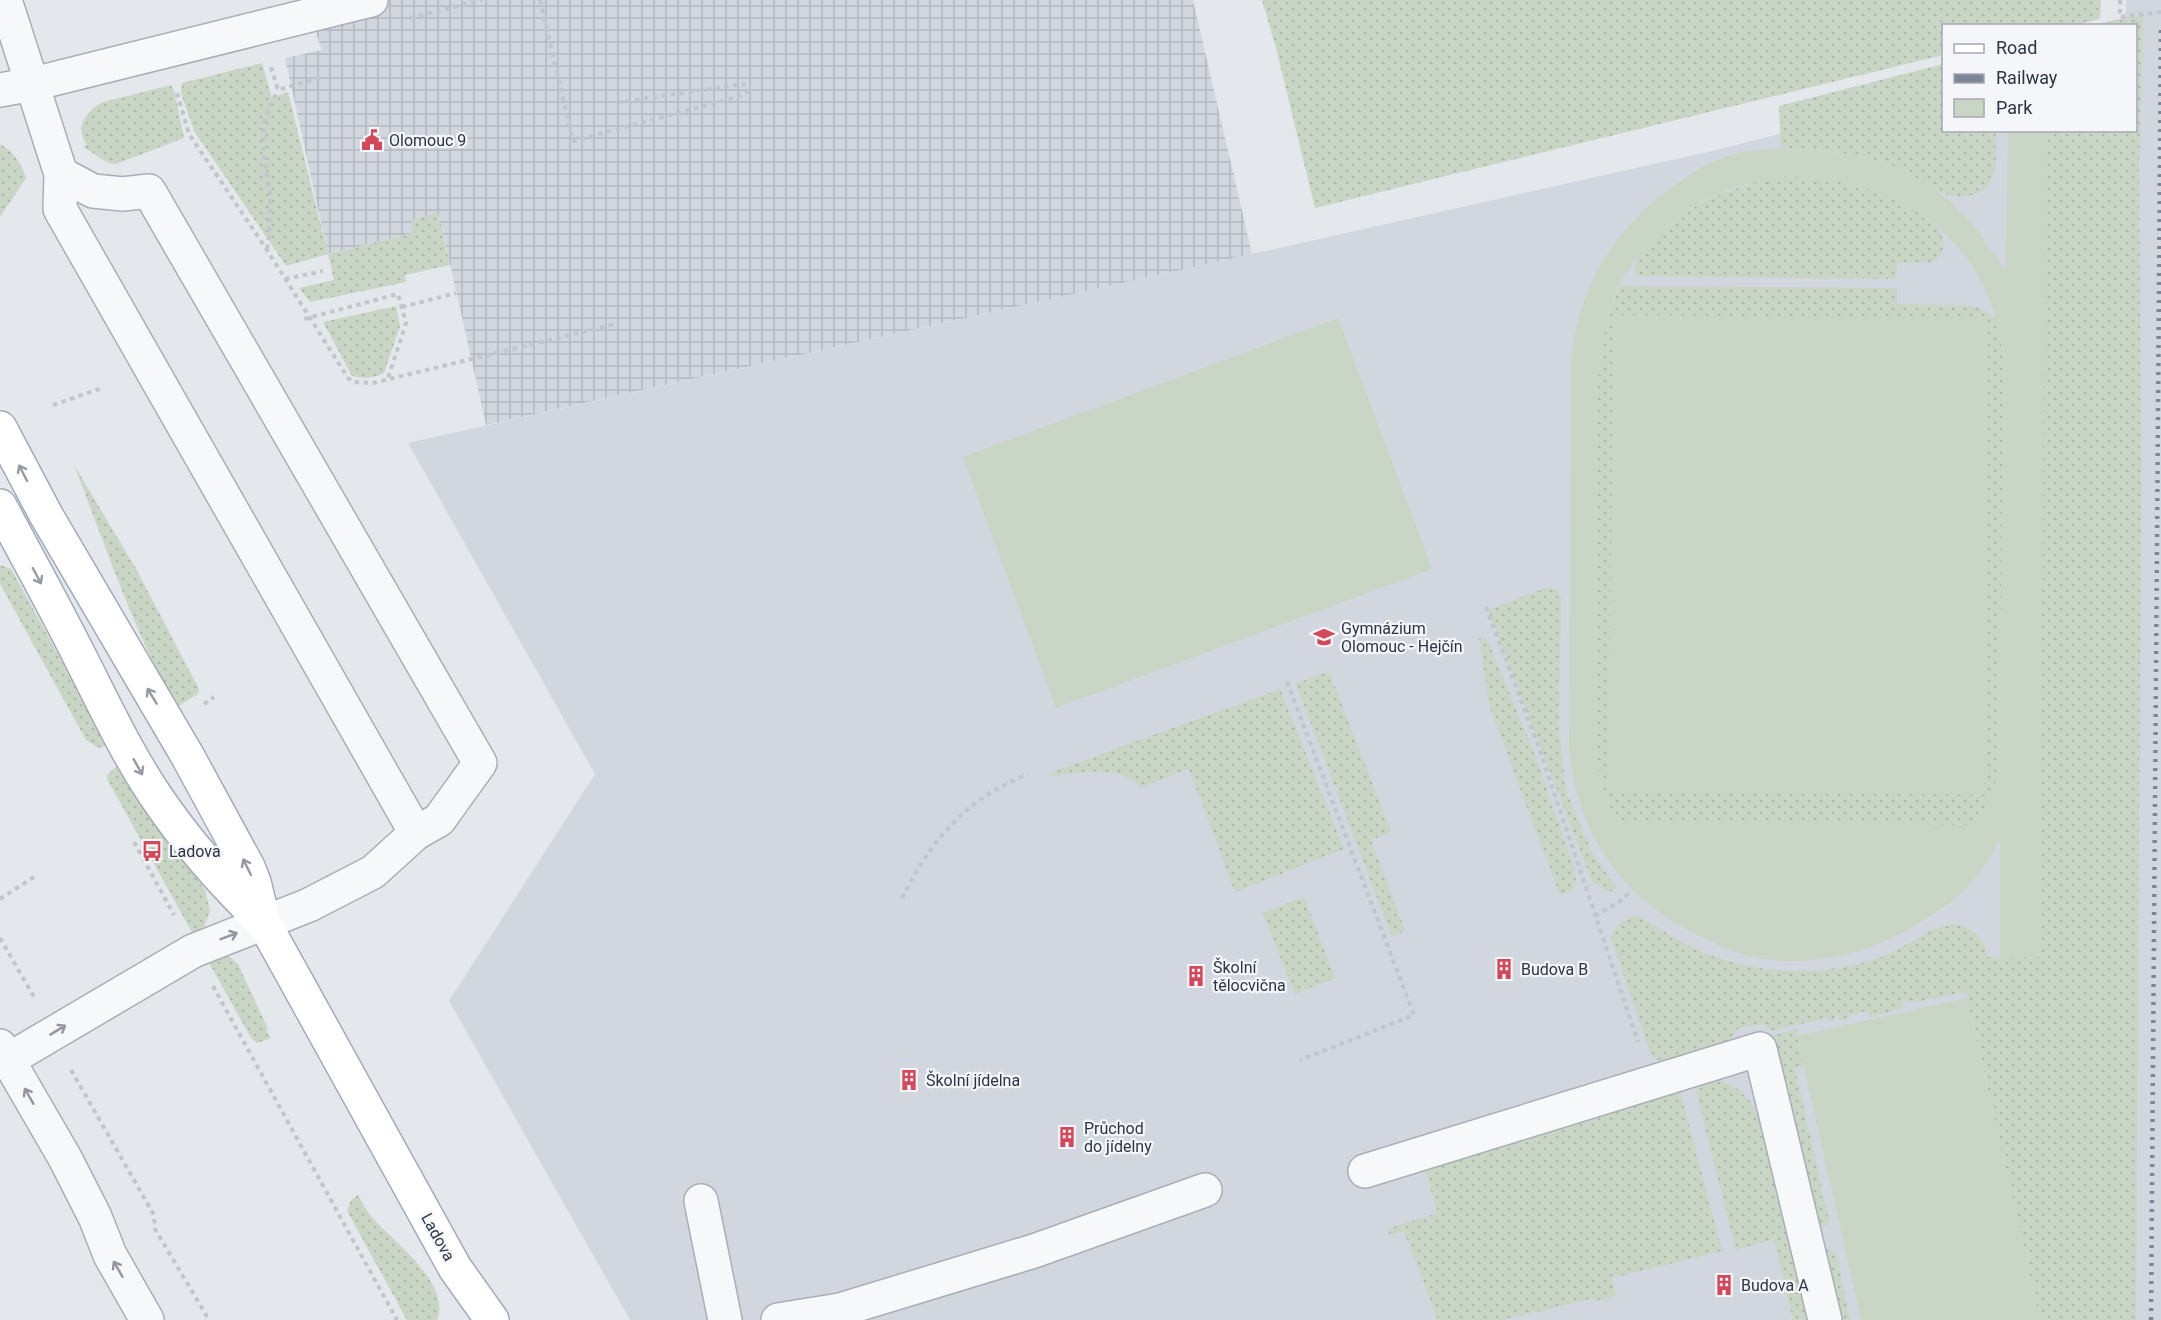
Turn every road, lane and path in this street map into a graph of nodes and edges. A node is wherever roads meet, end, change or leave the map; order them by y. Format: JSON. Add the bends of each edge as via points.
{"nodes":[{"id":1,"x":5,"y":0,"type":"edge"},
{"id":2,"x":371,"y":0,"type":"edge"},
{"id":3,"x":540,"y":0,"type":"edge"},
{"id":4,"x":2120,"y":0,"type":"edge"},
{"id":5,"x":2161,"y":12,"type":"edge"},
{"id":6,"x":270,"y":63,"type":"dead end"},
{"id":7,"x":322,"y":77,"type":"dead end"},
{"id":8,"x":33,"y":84,"type":"junction"},
{"id":9,"x":0,"y":90,"type":"edge"},
{"id":10,"x":177,"y":90,"type":"dead end"},
{"id":11,"x":278,"y":90,"type":"junction"},
{"id":12,"x":620,"y":102,"type":"dead end"},
{"id":13,"x":61,"y":174,"type":"junction"},
{"id":14,"x":267,"y":250,"type":"junction"},
{"id":15,"x":323,"y":271,"type":"dead end"},
{"id":16,"x":285,"y":279,"type":"junction"},
{"id":17,"x":456,"y":293,"type":"dead end"},
{"id":18,"x":402,"y":308,"type":"junction"},
{"id":19,"x":307,"y":318,"type":"junction"},
{"id":20,"x":615,"y":324,"type":"dead end"},
{"id":21,"x":388,"y":379,"type":"junction"},
{"id":22,"x":102,"y":388,"type":"dead end"},
{"id":23,"x":53,"y":405,"type":"dead end"},
{"id":24,"x":0,"y":428,"type":"edge"},
{"id":25,"x":46,"y":515,"type":"junction"},
{"id":26,"x":5,"y":527,"type":"edge"},
{"id":27,"x":1486,"y":607,"type":"dead end"},
{"id":28,"x":1287,"y":682,"type":"dead end"},
{"id":29,"x":1027,"y":774,"type":"dead end"},
{"id":30,"x":416,"y":833,"type":"junction"},
{"id":31,"x":37,"y":875,"type":"dead end"},
{"id":32,"x":1630,"y":892,"type":"dead end"},
{"id":33,"x":902,"y":898,"type":"dead end"},
{"id":34,"x":0,"y":899,"type":"edge"},
{"id":35,"x":1595,"y":916,"type":"junction"},
{"id":36,"x":264,"y":923,"type":"junction"},
{"id":37,"x":0,"y":938,"type":"edge"},
{"id":38,"x":209,"y":980,"type":"dead end"},
{"id":39,"x":38,"y":1004,"type":"dead end"},
{"id":40,"x":4,"y":1053,"type":"edge"},
{"id":41,"x":1300,"y":1060,"type":"dead end"},
{"id":42,"x":65,"y":1061,"type":"dead end"},
{"id":43,"x":1652,"y":1082,"type":"junction"},
{"id":44,"x":1365,"y":1171,"type":"dead end"},
{"id":45,"x":1205,"y":1190,"type":"dead end"},
{"id":46,"x":700,"y":1201,"type":"dead end"},
{"id":47,"x":455,"y":1268,"type":"junction"},
{"id":48,"x":147,"y":1320,"type":"edge"},
{"id":49,"x":209,"y":1320,"type":"edge"},
{"id":50,"x":397,"y":1320,"type":"edge"},
{"id":51,"x":468,"y":1320,"type":"edge"},
{"id":52,"x":492,"y":1320,"type":"edge"},
{"id":53,"x":725,"y":1320,"type":"edge"},
{"id":54,"x":778,"y":1320,"type":"edge"},
{"id":55,"x":1825,"y":1320,"type":"edge"}],
"edges":[{"from":1,"to":8,"type":"street"},
{"from":2,"to":8,"type":"street"},
{"from":3,"to":12,"type":"path","via":[[573,141],[748,91],[744,84],[738,84]]},
{"from":4,"to":5,"type":"path","via":[[2121,16]]},
{"from":6,"to":11,"type":"path"},
{"from":7,"to":11,"type":"path"},
{"from":8,"to":9,"type":"street"},
{"from":8,"to":13,"type":"street"},
{"from":10,"to":14,"type":"path","via":[[189,134]]},
{"from":11,"to":14,"type":"path","via":[[265,122],[264,165],[270,202]]},
{"from":13,"to":30,"type":"street","via":[[60,209]]},
{"from":13,"to":30,"type":"street","via":[[93,191],[149,191],[480,763],[439,819]]},
{"from":14,"to":16,"type":"path"},
{"from":15,"to":16,"type":"path"},
{"from":16,"to":19,"type":"path"},
{"from":17,"to":18,"type":"path"},
{"from":18,"to":19,"type":"path","via":[[398,294]]},
{"from":18,"to":21,"type":"path","via":[[406,323]]},
{"from":19,"to":21,"type":"path","via":[[353,382]]},
{"from":20,"to":21,"type":"path"},
{"from":22,"to":23,"type":"path"},
{"from":25,"to":24,"type":"main road","name":"Ladova","one_way":true},
{"from":25,"to":26,"type":"street","name":"Ladova"},
{"from":36,"to":25,"type":"main road","name":"Ladova","one_way":true,"via":[[254,882],[242,857]]},
{"from":26,"to":36,"type":"main road","name":"Ladova","one_way":true,"via":[[144,777],[211,868]]},
{"from":27,"to":35,"type":"path","via":[[1539,748]]},
{"from":28,"to":41,"type":"path","via":[[1414,1015]]},
{"from":29,"to":33,"type":"path","via":[[990,793],[944,832],[916,870]]},
{"from":30,"to":36,"type":"street","via":[[373,872]]},
{"from":31,"to":34,"type":"path"},
{"from":32,"to":35,"type":"path"},
{"from":35,"to":43,"type":"path"},
{"from":40,"to":36,"type":"street","one_way":true,"via":[[193,951]]},
{"from":36,"to":47,"type":"main road","name":"Ladova"},
{"from":37,"to":39,"type":"path"},
{"from":38,"to":50,"type":"path"},
{"from":48,"to":40,"type":"street","one_way":true,"via":[[110,1255],[65,1158]]},
{"from":42,"to":49,"type":"path"},
{"from":43,"to":44,"type":"street"},
{"from":43,"to":55,"type":"street","via":[[1760,1049]]},
{"from":45,"to":54,"type":"street","via":[[1034,1251],[840,1310]]},
{"from":46,"to":53,"type":"street"},
{"from":47,"to":51,"type":"main road","name":"Ladova"},
{"from":47,"to":52,"type":"main road","name":"Ladova"}]}
